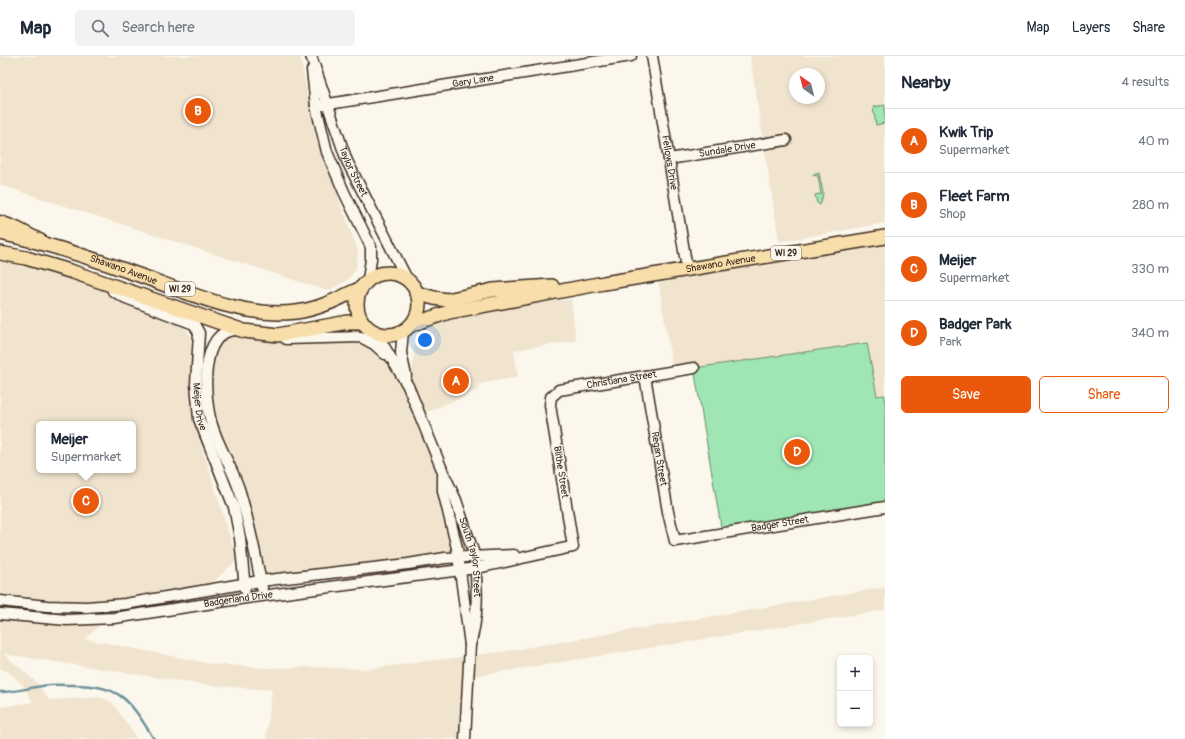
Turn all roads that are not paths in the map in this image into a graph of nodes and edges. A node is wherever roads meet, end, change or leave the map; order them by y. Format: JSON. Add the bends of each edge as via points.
{"nodes":[{"id":1,"x":631,"y":56,"type":"edge"},
{"id":2,"x":652,"y":56,"type":"edge"},
{"id":3,"x":328,"y":104,"type":"junction"},
{"id":4,"x":316,"y":106,"type":"junction"},
{"id":5,"x":786,"y":140,"type":"dead end"},
{"id":6,"x":669,"y":159,"type":"junction"},
{"id":7,"x":0,"y":223,"type":"edge"},
{"id":8,"x":0,"y":233,"type":"edge"},
{"id":9,"x":885,"y":237,"type":"edge"},
{"id":10,"x":41,"y":242,"type":"junction"},
{"id":11,"x":0,"y":253,"type":"edge"},
{"id":12,"x":687,"y":269,"type":"junction"},
{"id":13,"x":91,"y":278,"type":"junction"},
{"id":14,"x":408,"y":281,"type":"junction"},
{"id":15,"x":604,"y":283,"type":"junction"},
{"id":16,"x":365,"y":284,"type":"junction"},
{"id":17,"x":416,"y":293,"type":"junction"},
{"id":18,"x":362,"y":322,"type":"junction"},
{"id":19,"x":407,"y":328,"type":"junction"},
{"id":20,"x":241,"y":331,"type":"junction"},
{"id":21,"x":376,"y":333,"type":"junction"},
{"id":22,"x":398,"y":368,"type":"junction"},
{"id":23,"x":694,"y":368,"type":"dead end"},
{"id":24,"x":645,"y":376,"type":"junction"},
{"id":25,"x":408,"y":386,"type":"junction"},
{"id":26,"x":552,"y":397,"type":"joint"},
{"id":27,"x":443,"y":472,"type":"junction"},
{"id":28,"x":885,"y":507,"type":"edge"},
{"id":29,"x":675,"y":541,"type":"joint"},
{"id":30,"x":457,"y":557,"type":"junction"},
{"id":31,"x":475,"y":562,"type":"junction"},
{"id":32,"x":459,"y":569,"type":"junction"},
{"id":33,"x":260,"y":581,"type":"junction"},
{"id":34,"x":244,"y":584,"type":"junction"},
{"id":35,"x":263,"y":596,"type":"junction"},
{"id":36,"x":246,"y":598,"type":"junction"},
{"id":37,"x":0,"y":601,"type":"edge"},
{"id":38,"x":0,"y":614,"type":"edge"},
{"id":39,"x":470,"y":645,"type":"junction"},
{"id":40,"x":465,"y":739,"type":"edge"}],
"edges":[{"from":1,"to":3,"type":"street","name":"Gary Lane"},
{"from":2,"to":6,"type":"street","name":"Fellows Drive"},
{"from":3,"to":4,"type":"street","name":"Gary Lane"},
{"from":3,"to":4,"type":"street","name":"Taylor Street","via":[[310,56]]},
{"from":3,"to":14,"type":"street","name":"Taylor Street","via":[[347,161]]},
{"from":4,"to":16,"type":"street","name":"Taylor Street","via":[[327,152],[371,247]]},
{"from":5,"to":6,"type":"street","name":"Sundale Drive"},
{"from":6,"to":12,"type":"street","name":"Fellows Drive"},
{"from":7,"to":10,"type":"highway"},
{"from":8,"to":10,"type":"main road","name":"Shawano Avenue","number":"WI 29"},
{"from":9,"to":12,"type":"main road","name":"Shawano Avenue","number":"WI 29"},
{"from":10,"to":16,"type":"main road","name":"Shawano Avenue","number":"WI 29","via":[[221,303],[269,313],[296,312],[322,306]]},
{"from":11,"to":13,"type":"main road","name":"Shawano Avenue","number":"WI 29","via":[[26,258]]},
{"from":12,"to":15,"type":"main road","name":"Shawano Avenue","number":"WI 29"},
{"from":13,"to":20,"type":"main road","name":"Shawano Avenue","number":"WI 29"},
{"from":13,"to":34,"type":"street","name":"Meijer Drive","via":[[126,298],[194,324],[197,328],[199,333],[196,384],[199,419],[234,507]]},
{"from":14,"to":16,"type":"main road","number":"WI 29","via":[[388,273],[378,275]]},
{"from":14,"to":17,"type":"main road"},
{"from":15,"to":17,"type":"main road","name":"Shawano Avenue","number":"WI 29","via":[[493,290],[447,300]]},
{"from":15,"to":19,"type":"main road","name":"Shawano Avenue","number":"WI 29","via":[[449,312]]},
{"from":16,"to":18,"type":"main road","via":[[356,305]]},
{"from":17,"to":19,"type":"main road","via":[[418,310]]},
{"from":18,"to":20,"type":"main road","name":"Shawano Avenue","number":"WI 29","via":[[348,322],[278,335]]},
{"from":18,"to":21,"type":"main road"},
{"from":19,"to":21,"type":"main road","number":"WI 29","via":[[390,335]]},
{"from":19,"to":25,"type":"street","name":"South Taylor Street","via":[[402,353]]},
{"from":20,"to":22,"type":"street","via":[[266,339],[361,337],[374,344]]},
{"from":20,"to":33,"type":"street","name":"Meijer Drive","via":[[231,329],[210,349],[207,374],[208,406],[214,431],[241,495]]},
{"from":21,"to":22,"type":"street","name":"South Taylor Street"},
{"from":22,"to":25,"type":"street","name":"South Taylor Street"},
{"from":23,"to":24,"type":"street","name":"Christiana Street"},
{"from":24,"to":26,"type":"street","name":"Christiana Street","via":[[559,390]]},
{"from":24,"to":29,"type":"street","name":"Regan Street"},
{"from":25,"to":27,"type":"street","name":"South Taylor Street"},
{"from":26,"to":31,"type":"street","name":"Blithe Street","via":[[550,405],[573,547]]},
{"from":27,"to":30,"type":"street","name":"South Taylor Street","via":[[443,491]]},
{"from":27,"to":31,"type":"street","name":"South Taylor Street","via":[[456,500]]},
{"from":28,"to":29,"type":"street","name":"Badger Street"},
{"from":30,"to":31,"type":"street","name":"Badgerland Drive"},
{"from":30,"to":32,"type":"street","name":"South Taylor Street"},
{"from":30,"to":33,"type":"street","name":"Badgerland Drive"},
{"from":31,"to":32,"type":"street","name":"Badgerland Drive"},
{"from":31,"to":39,"type":"street","name":"South Taylor Street","via":[[477,614]]},
{"from":32,"to":35,"type":"street","name":"Badgerland Drive"},
{"from":32,"to":39,"type":"street","name":"South Taylor Street"},
{"from":33,"to":34,"type":"street","name":"Badgerland Drive"},
{"from":33,"to":35,"type":"street","name":"Meijer Drive"},
{"from":34,"to":36,"type":"street","name":"Meijer Drive"},
{"from":34,"to":37,"type":"street","name":"Badgerland Drive","via":[[101,606],[47,606]]},
{"from":35,"to":36,"type":"street","name":"Badgerland Drive"},
{"from":36,"to":38,"type":"street","name":"Badgerland Drive","via":[[98,620]]},
{"from":39,"to":40,"type":"street","name":"South Taylor Street"}]}
